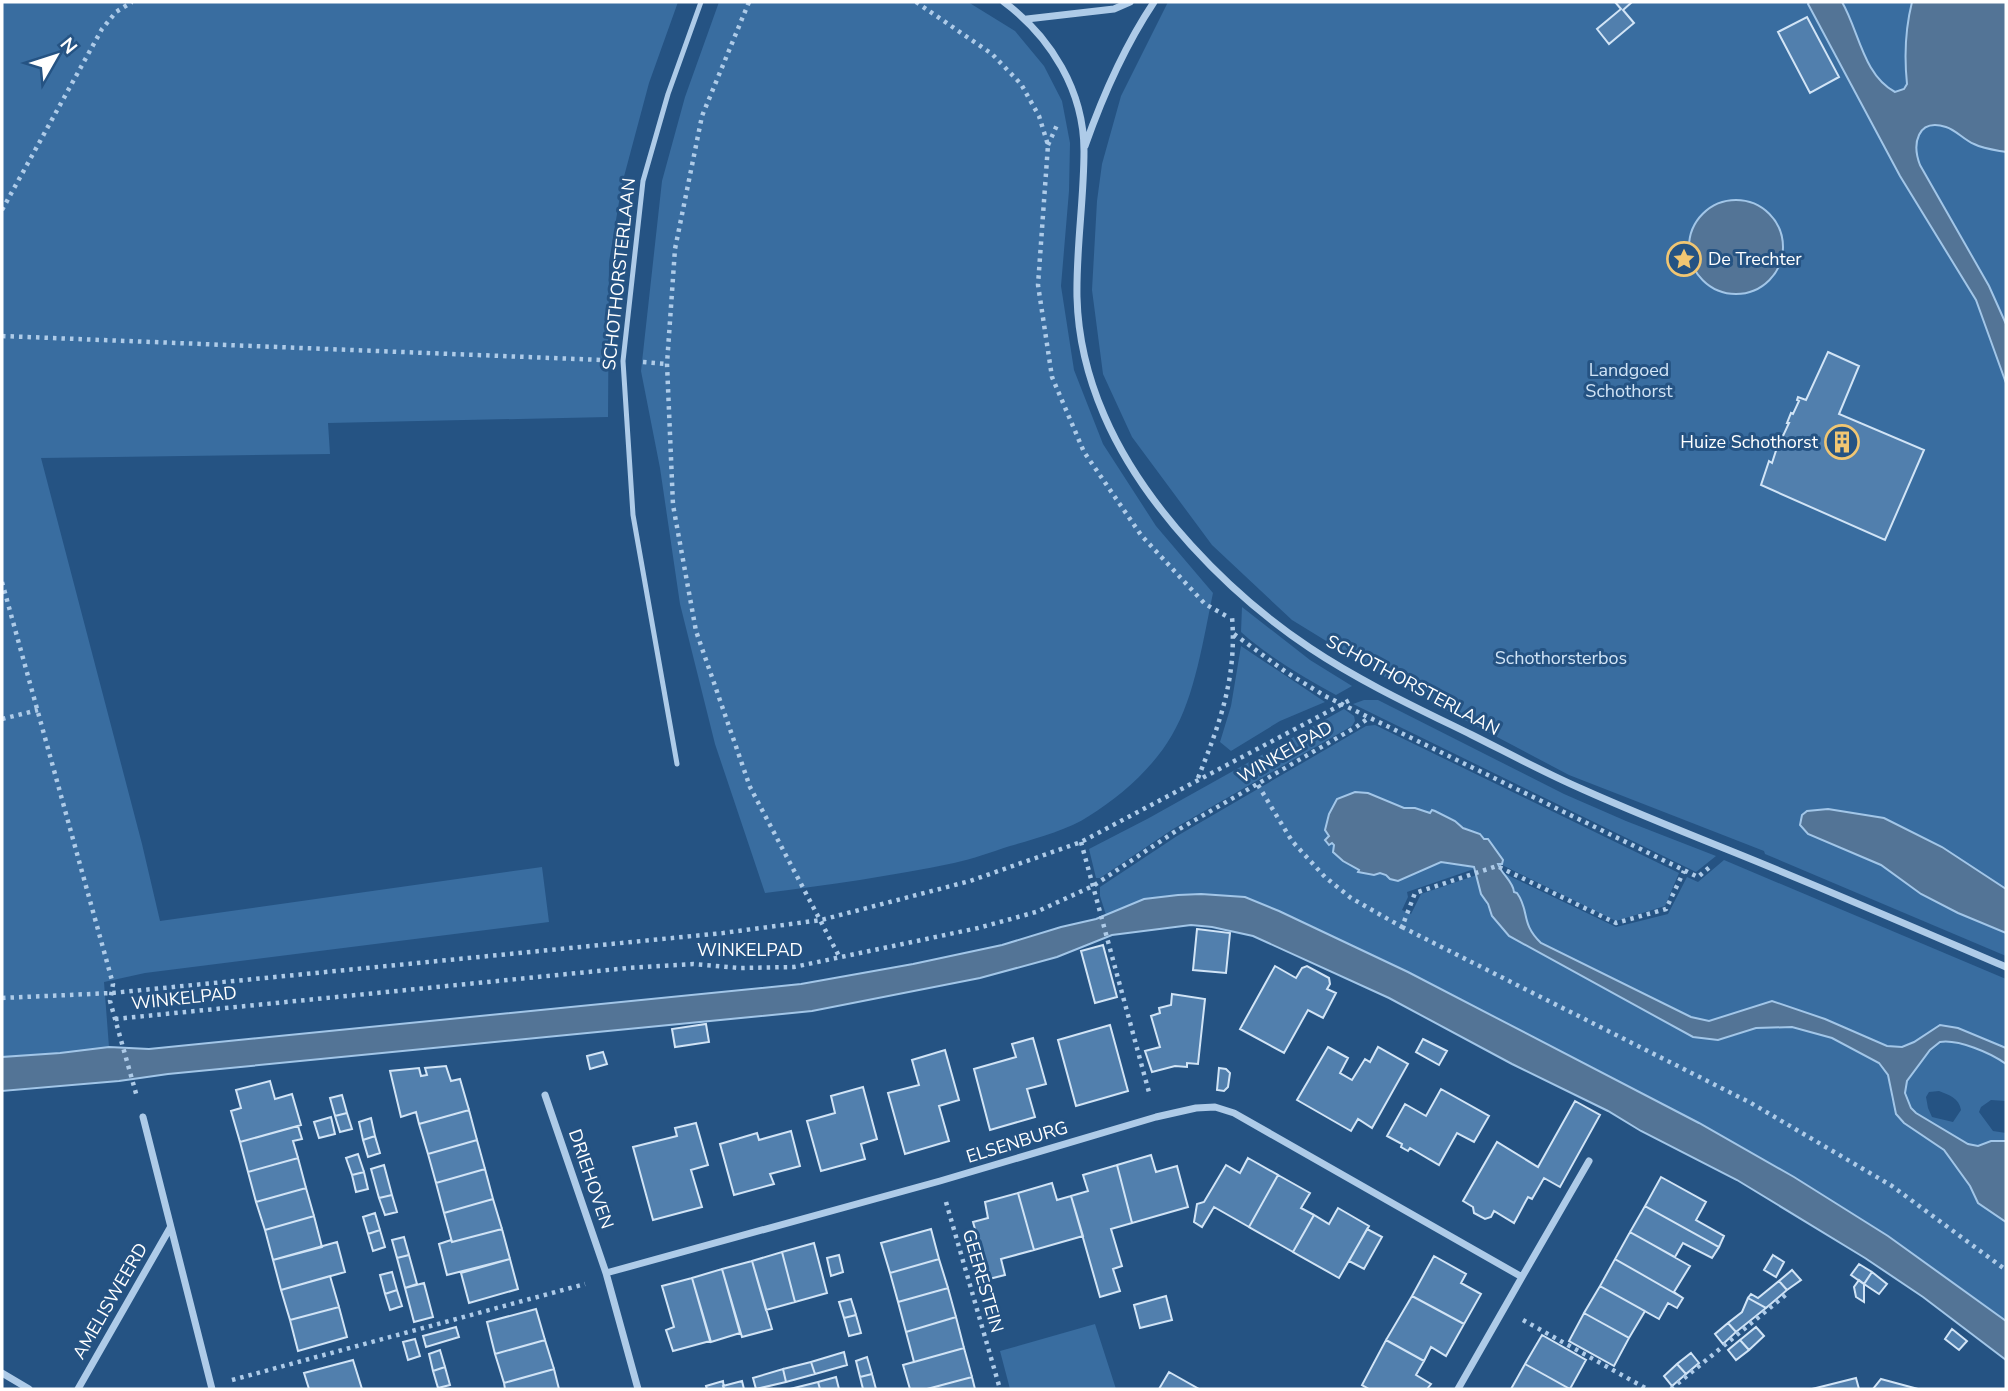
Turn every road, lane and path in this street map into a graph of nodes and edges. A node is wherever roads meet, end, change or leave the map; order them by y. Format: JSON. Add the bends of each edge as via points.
{"nodes":[{"id":1,"x":132,"y":2,"type":"edge"},
{"id":2,"x":701,"y":2,"type":"edge"},
{"id":3,"x":750,"y":2,"type":"edge"},
{"id":4,"x":1004,"y":2,"type":"edge"},
{"id":5,"x":1129,"y":2,"type":"edge"},
{"id":6,"x":1154,"y":2,"type":"edge"},
{"id":7,"x":1027,"y":19,"type":"junction"},
{"id":8,"x":1084,"y":148,"type":"junction"},
{"id":9,"x":2,"y":210,"type":"edge"},
{"id":10,"x":2,"y":336,"type":"edge"},
{"id":11,"x":623,"y":360,"type":"junction"},
{"id":12,"x":1228,"y":581,"type":"junction"},
{"id":13,"x":2,"y":582,"type":"edge"},
{"id":14,"x":1378,"y":688,"type":"junction"},
{"id":15,"x":38,"y":710,"type":"junction"},
{"id":16,"x":1370,"y":718,"type":"dead end"},
{"id":17,"x":2,"y":719,"type":"edge"},
{"id":18,"x":677,"y":764,"type":"dead end"},
{"id":19,"x":1198,"y":779,"type":"junction"},
{"id":20,"x":1258,"y":785,"type":"junction"},
{"id":21,"x":1081,"y":842,"type":"junction"},
{"id":22,"x":1684,"y":871,"type":"dead end"},
{"id":23,"x":1093,"y":886,"type":"junction"},
{"id":24,"x":821,"y":920,"type":"junction"},
{"id":25,"x":1402,"y":927,"type":"junction"},
{"id":26,"x":840,"y":958,"type":"junction"},
{"id":27,"x":2006,"y":967,"type":"edge"},
{"id":28,"x":112,"y":993,"type":"junction"},
{"id":29,"x":2,"y":998,"type":"edge"},
{"id":30,"x":115,"y":1019,"type":"junction"},
{"id":31,"x":134,"y":1086,"type":"dead end"},
{"id":32,"x":545,"y":1095,"type":"dead end"},
{"id":33,"x":143,"y":1117,"type":"dead end"},
{"id":34,"x":1156,"y":1117,"type":"junction"},
{"id":35,"x":1590,"y":1161,"type":"dead end"},
{"id":36,"x":940,"y":1181,"type":"junction"},
{"id":37,"x":170,"y":1228,"type":"junction"},
{"id":38,"x":2006,"y":1270,"type":"edge"},
{"id":39,"x":607,"y":1275,"type":"junction"},
{"id":40,"x":1522,"y":1277,"type":"junction"},
{"id":41,"x":1788,"y":1293,"type":"dead end"},
{"id":42,"x":1504,"y":1309,"type":"junction"},
{"id":43,"x":2,"y":1373,"type":"edge"},
{"id":44,"x":212,"y":1387,"type":"edge"},
{"id":45,"x":29,"y":1389,"type":"edge"},
{"id":46,"x":78,"y":1389,"type":"edge"},
{"id":47,"x":638,"y":1389,"type":"edge"},
{"id":48,"x":1000,"y":1389,"type":"edge"},
{"id":49,"x":1458,"y":1389,"type":"edge"},
{"id":50,"x":1647,"y":1389,"type":"edge"},
{"id":51,"x":1671,"y":1389,"type":"edge"}],
"edges":[{"from":1,"to":9,"type":"path","via":[[102,29]]},
{"from":2,"to":11,"type":"lane","name":"SCHOTHORSTERLAAN","via":[[643,181]]},
{"from":3,"to":24,"type":"path","via":[[702,116],[675,249],[667,364],[673,505],[696,631],[750,786]]},
{"from":4,"to":7,"type":"street","name":"SCHOTHORSTERLAAN"},
{"from":5,"to":7,"type":"street","via":[[1114,9]]},
{"from":6,"to":8,"type":"street","via":[[1117,65]]},
{"from":7,"to":8,"type":"street","name":"SCHOTHORSTERLAAN","via":[[1066,75],[1075,96]]},
{"from":8,"to":12,"type":"street","name":"SCHOTHORSTERLAAN","via":[[1077,300],[1084,359],[1105,418],[1136,474],[1178,531]]},
{"from":10,"to":11,"type":"path"},
{"from":11,"to":18,"type":"lane","name":"SCHOTHORSTERLAAN","via":[[633,515]]},
{"from":12,"to":14,"type":"street","name":"SCHOTHORSTERLAAN","via":[[1284,631]]},
{"from":12,"to":19,"type":"path","via":[[1234,653],[1228,694]]},
{"from":13,"to":15,"type":"path"},
{"from":14,"to":19,"type":"path","name":"WINKELPAD"},
{"from":14,"to":27,"type":"street","name":"SCHOTHORSTERLAAN","via":[[1578,788]]},
{"from":15,"to":17,"type":"path"},
{"from":15,"to":28,"type":"path"},
{"from":16,"to":20,"type":"path","name":"WINKELPAD"},
{"from":19,"to":21,"type":"path","name":"WINKELPAD"},
{"from":20,"to":23,"type":"path","name":"WINKELPAD","via":[[1175,831]]},
{"from":20,"to":25,"type":"path","via":[[1292,841],[1325,877],[1350,898]]},
{"from":21,"to":23,"type":"path"},
{"from":21,"to":24,"type":"path","name":"WINKELPAD","via":[[970,881]]},
{"from":22,"to":25,"type":"path","via":[[1666,909],[1616,923],[1497,866],[1415,893]]},
{"from":23,"to":26,"type":"path","name":"WINKELPAD","via":[[1036,912]]},
{"from":23,"to":34,"type":"path"},
{"from":24,"to":26,"type":"path"},
{"from":24,"to":28,"type":"path","name":"WINKELPAD"},
{"from":25,"to":38,"type":"path","via":[[1751,1103],[1892,1186]]},
{"from":26,"to":30,"type":"path","name":"WINKELPAD","via":[[794,967],[692,964],[628,968]]},
{"from":28,"to":29,"type":"path","name":"WINKELPAD"},
{"from":28,"to":30,"type":"path"},
{"from":30,"to":31,"type":"path"},
{"from":32,"to":39,"type":"street","name":"DRIEHOVEN"},
{"from":33,"to":37,"type":"street","name":"AMELISWEERD"},
{"from":34,"to":36,"type":"street","name":"ELSENBURG"},
{"from":34,"to":40,"type":"street","name":"ELSENBURG","via":[[1215,1107],[1234,1113]]},
{"from":35,"to":40,"type":"street"},
{"from":36,"to":39,"type":"street","name":"ELSENBURG"},
{"from":36,"to":48,"type":"path","name":"GEERESTEIN"},
{"from":37,"to":44,"type":"street","name":"AMELISWEERD"},
{"from":37,"to":46,"type":"street","name":"AMELISWEERD"},
{"from":39,"to":44,"type":"path"},
{"from":39,"to":47,"type":"street"},
{"from":40,"to":42,"type":"street"},
{"from":41,"to":51,"type":"path"},
{"from":42,"to":49,"type":"street"},
{"from":42,"to":50,"type":"path"},
{"from":43,"to":45,"type":"street"}]}
